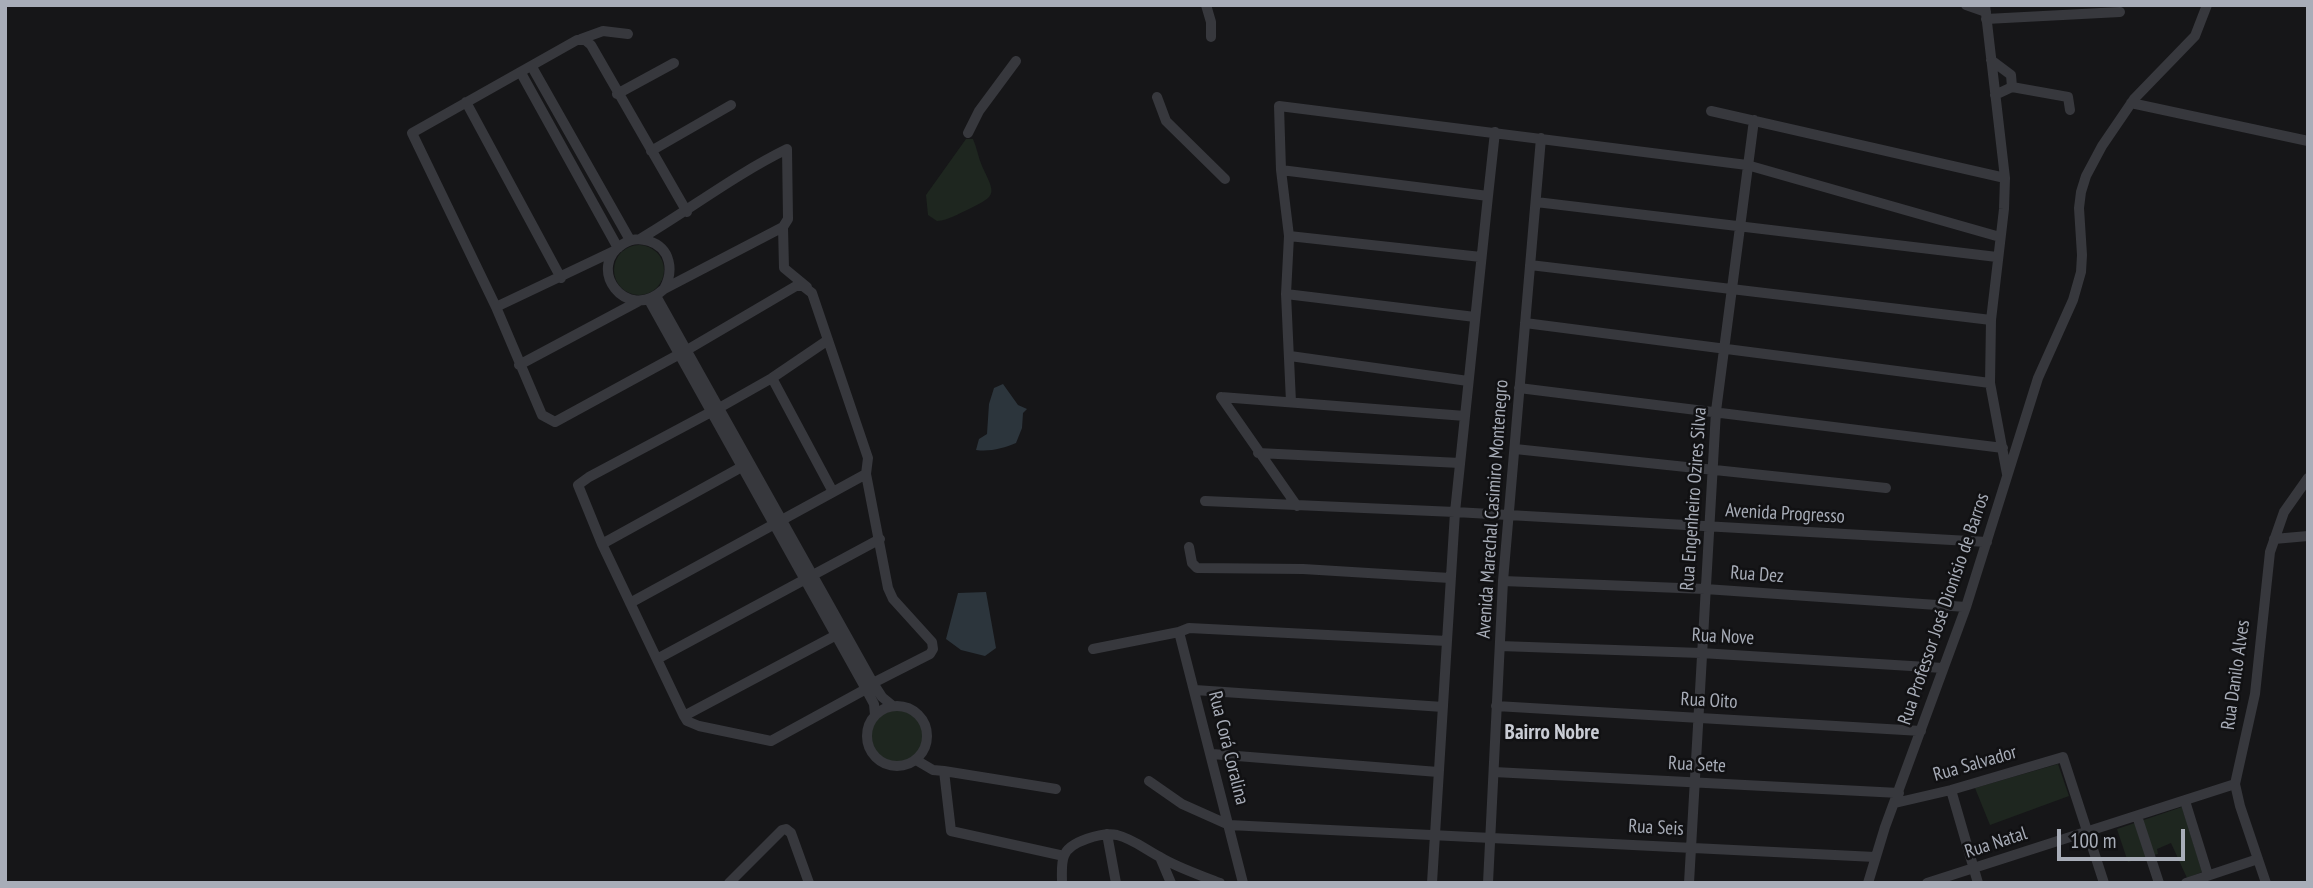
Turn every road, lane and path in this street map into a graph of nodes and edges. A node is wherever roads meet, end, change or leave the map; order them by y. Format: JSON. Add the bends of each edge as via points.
{"nodes":[{"id":1,"x":1206,"y":5,"type":"edge"},
{"id":2,"x":1966,"y":5,"type":"edge"},
{"id":3,"x":2207,"y":5,"type":"edge"},
{"id":4,"x":2045,"y":11,"type":"edge"},
{"id":5,"x":1989,"y":12,"type":"edge"},
{"id":6,"x":2120,"y":12,"type":"dead end"},
{"id":7,"x":628,"y":34,"type":"dead end"},
{"id":8,"x":1211,"y":37,"type":"dead end"},
{"id":9,"x":581,"y":39,"type":"junction"},
{"id":10,"x":1991,"y":60,"type":"junction"},
{"id":11,"x":1016,"y":61,"type":"dead end"},
{"id":12,"x":674,"y":63,"type":"dead end"},
{"id":13,"x":532,"y":67,"type":"junction"},
{"id":14,"x":521,"y":73,"type":"junction"},
{"id":15,"x":2012,"y":88,"type":"junction"},
{"id":16,"x":617,"y":94,"type":"junction"},
{"id":17,"x":1995,"y":95,"type":"junction"},
{"id":18,"x":1157,"y":97,"type":"dead end"},
{"id":19,"x":466,"y":102,"type":"junction"},
{"id":20,"x":2132,"y":103,"type":"junction"},
{"id":21,"x":731,"y":105,"type":"dead end"},
{"id":22,"x":2070,"y":110,"type":"dead end"},
{"id":23,"x":1711,"y":111,"type":"dead end"},
{"id":24,"x":1754,"y":120,"type":"junction"},
{"id":25,"x":1495,"y":132,"type":"junction"},
{"id":26,"x":968,"y":133,"type":"dead end"},
{"id":27,"x":1541,"y":138,"type":"junction"},
{"id":28,"x":2308,"y":141,"type":"edge"},
{"id":29,"x":651,"y":151,"type":"junction"},
{"id":30,"x":1747,"y":165,"type":"junction"},
{"id":31,"x":1281,"y":170,"type":"junction"},
{"id":32,"x":2005,"y":178,"type":"junction"},
{"id":33,"x":1226,"y":179,"type":"dead end"},
{"id":34,"x":1488,"y":196,"type":"junction"},
{"id":35,"x":1535,"y":202,"type":"junction"},
{"id":36,"x":687,"y":212,"type":"junction"},
{"id":37,"x":1740,"y":225,"type":"junction"},
{"id":38,"x":783,"y":227,"type":"junction"},
{"id":39,"x":1289,"y":236,"type":"junction"},
{"id":40,"x":2000,"y":237,"type":"junction"},
{"id":41,"x":635,"y":240,"type":"junction"},
{"id":42,"x":616,"y":249,"type":"junction"},
{"id":43,"x":1481,"y":257,"type":"junction"},
{"id":44,"x":1997,"y":257,"type":"junction"},
{"id":45,"x":1530,"y":265,"type":"junction"},
{"id":46,"x":561,"y":278,"type":"junction"},
{"id":47,"x":808,"y":288,"type":"junction"},
{"id":48,"x":1733,"y":288,"type":"junction"},
{"id":49,"x":1286,"y":294,"type":"junction"},
{"id":50,"x":652,"y":297,"type":"junction"},
{"id":51,"x":496,"y":307,"type":"junction"},
{"id":52,"x":1475,"y":317,"type":"junction"},
{"id":53,"x":1991,"y":320,"type":"junction"},
{"id":54,"x":1525,"y":323,"type":"junction"},
{"id":55,"x":828,"y":340,"type":"junction"},
{"id":56,"x":1724,"y":349,"type":"junction"},
{"id":57,"x":683,"y":352,"type":"junction"},
{"id":58,"x":1290,"y":356,"type":"junction"},
{"id":59,"x":520,"y":365,"type":"junction"},
{"id":60,"x":772,"y":378,"type":"junction"},
{"id":61,"x":1468,"y":381,"type":"junction"},
{"id":62,"x":1990,"y":383,"type":"junction"},
{"id":63,"x":1519,"y":388,"type":"junction"},
{"id":64,"x":1291,"y":402,"type":"junction"},
{"id":65,"x":715,"y":410,"type":"junction"},
{"id":66,"x":1716,"y":411,"type":"junction"},
{"id":67,"x":1465,"y":416,"type":"junction"},
{"id":68,"x":2003,"y":448,"type":"junction"},
{"id":69,"x":1515,"y":449,"type":"junction"},
{"id":70,"x":1258,"y":453,"type":"junction"},
{"id":71,"x":1460,"y":463,"type":"junction"},
{"id":72,"x":746,"y":465,"type":"junction"},
{"id":73,"x":1712,"y":468,"type":"junction"},
{"id":74,"x":866,"y":474,"type":"junction"},
{"id":75,"x":2008,"y":477,"type":"junction"},
{"id":76,"x":2308,"y":478,"type":"edge"},
{"id":77,"x":1886,"y":488,"type":"dead end"},
{"id":78,"x":833,"y":492,"type":"junction"},
{"id":79,"x":1205,"y":502,"type":"dead end"},
{"id":80,"x":1297,"y":506,"type":"junction"},
{"id":81,"x":1454,"y":512,"type":"junction"},
{"id":82,"x":1508,"y":516,"type":"junction"},
{"id":83,"x":778,"y":522,"type":"junction"},
{"id":84,"x":1709,"y":527,"type":"junction"},
{"id":85,"x":2308,"y":536,"type":"edge"},
{"id":86,"x":880,"y":539,"type":"junction"},
{"id":87,"x":2274,"y":539,"type":"junction"},
{"id":88,"x":1987,"y":542,"type":"junction"},
{"id":89,"x":603,"y":544,"type":"junction"},
{"id":90,"x":1189,"y":547,"type":"dead end"},
{"id":91,"x":809,"y":577,"type":"junction"},
{"id":92,"x":1450,"y":578,"type":"junction"},
{"id":93,"x":1503,"y":581,"type":"junction"},
{"id":94,"x":1705,"y":589,"type":"junction"},
{"id":95,"x":630,"y":603,"type":"junction"},
{"id":96,"x":1966,"y":607,"type":"junction"},
{"id":97,"x":1184,"y":630,"type":"junction"},
{"id":98,"x":840,"y":633,"type":"junction"},
{"id":99,"x":1447,"y":640,"type":"junction"},
{"id":100,"x":1500,"y":646,"type":"junction"},
{"id":101,"x":1093,"y":649,"type":"dead end"},
{"id":102,"x":1701,"y":653,"type":"junction"},
{"id":103,"x":657,"y":659,"type":"junction"},
{"id":104,"x":1943,"y":668,"type":"junction"},
{"id":105,"x":869,"y":686,"type":"junction"},
{"id":106,"x":1195,"y":690,"type":"junction"},
{"id":107,"x":893,"y":706,"type":"junction"},
{"id":108,"x":1496,"y":706,"type":"junction"},
{"id":109,"x":1443,"y":707,"type":"junction"},
{"id":110,"x":875,"y":715,"type":"junction"},
{"id":111,"x":684,"y":716,"type":"junction"},
{"id":112,"x":1699,"y":718,"type":"junction"},
{"id":113,"x":1921,"y":731,"type":"junction"},
{"id":114,"x":1212,"y":754,"type":"junction"},
{"id":115,"x":916,"y":760,"type":"junction"},
{"id":116,"x":944,"y":771,"type":"junction"},
{"id":117,"x":1438,"y":772,"type":"junction"},
{"id":118,"x":1494,"y":772,"type":"junction"},
{"id":119,"x":1149,"y":781,"type":"dead end"},
{"id":120,"x":1695,"y":782,"type":"junction"},
{"id":121,"x":2235,"y":784,"type":"junction"},
{"id":122,"x":1056,"y":789,"type":"dead end"},
{"id":123,"x":1951,"y":790,"type":"junction"},
{"id":124,"x":1897,"y":798,"type":"junction"},
{"id":125,"x":2185,"y":801,"type":"junction"},
{"id":126,"x":2137,"y":816,"type":"junction"},
{"id":127,"x":1229,"y":825,"type":"junction"},
{"id":128,"x":2089,"y":832,"type":"junction"},
{"id":129,"x":1107,"y":834,"type":"junction"},
{"id":130,"x":1434,"y":834,"type":"junction"},
{"id":131,"x":1491,"y":836,"type":"junction"},
{"id":132,"x":1692,"y":848,"type":"junction"},
{"id":133,"x":1064,"y":856,"type":"junction"},
{"id":134,"x":1875,"y":857,"type":"junction"},
{"id":135,"x":1160,"y":858,"type":"junction"},
{"id":136,"x":2258,"y":859,"type":"junction"},
{"id":137,"x":1973,"y":869,"type":"junction"},
{"id":138,"x":2208,"y":875,"type":"junction"},
{"id":139,"x":729,"y":883,"type":"edge"},
{"id":140,"x":810,"y":883,"type":"edge"},
{"id":141,"x":1062,"y":883,"type":"edge"},
{"id":142,"x":1116,"y":883,"type":"edge"},
{"id":143,"x":1171,"y":883,"type":"edge"},
{"id":144,"x":1220,"y":883,"type":"edge"},
{"id":145,"x":1243,"y":883,"type":"edge"},
{"id":146,"x":1432,"y":883,"type":"edge"},
{"id":147,"x":1488,"y":883,"type":"edge"},
{"id":148,"x":1689,"y":883,"type":"edge"},
{"id":149,"x":1868,"y":883,"type":"edge"},
{"id":150,"x":1927,"y":883,"type":"edge"},
{"id":151,"x":1978,"y":883,"type":"edge"},
{"id":152,"x":2104,"y":883,"type":"edge"},
{"id":153,"x":2159,"y":883,"type":"edge"},
{"id":154,"x":2186,"y":883,"type":"edge"},
{"id":155,"x":2266,"y":883,"type":"edge"}],
"edges":[{"from":1,"to":8,"type":"street"},
{"from":2,"to":5,"type":"street"},
{"from":3,"to":20,"type":"street","via":[[2195,36]]},
{"from":4,"to":5,"type":"street"},
{"from":4,"to":6,"type":"street"},
{"from":5,"to":10,"type":"street","name":"Rua Professor José Dionísio de Barros"},
{"from":7,"to":9,"type":"street","via":[[603,31]]},
{"from":9,"to":13,"type":"street"},
{"from":9,"to":16,"type":"street","via":[[591,45]]},
{"from":10,"to":15,"type":"street","via":[[2011,75]]},
{"from":10,"to":17,"type":"street","name":"Rua Professor José Dionísio de Barros"},
{"from":11,"to":26,"type":"street"},
{"from":12,"to":16,"type":"street"},
{"from":13,"to":14,"type":"street"},
{"from":13,"to":41,"type":"street"},
{"from":14,"to":19,"type":"street"},
{"from":14,"to":42,"type":"street"},
{"from":15,"to":17,"type":"street"},
{"from":15,"to":22,"type":"street","via":[[2068,97]]},
{"from":16,"to":29,"type":"street"},
{"from":17,"to":32,"type":"street","name":"Rua Professor José Dionísio de Barros"},
{"from":18,"to":33,"type":"street","via":[[1166,121]]},
{"from":19,"to":46,"type":"street"},
{"from":19,"to":51,"type":"street","via":[[412,133]]},
{"from":20,"to":28,"type":"street"},
{"from":20,"to":75,"type":"street","via":[[2102,146],[2081,192],[2081,272],[2038,378]]},
{"from":21,"to":29,"type":"street"},
{"from":23,"to":24,"type":"street"},
{"from":24,"to":30,"type":"street","name":"Rua Engenheiro Ozires Silva"},
{"from":24,"to":32,"type":"street"},
{"from":25,"to":27,"type":"street"},
{"from":25,"to":31,"type":"street","via":[[1279,106]]},
{"from":25,"to":34,"type":"street"},
{"from":27,"to":30,"type":"street"},
{"from":27,"to":35,"type":"street","name":"Avenida Marechal Casimiro Montenegro"},
{"from":29,"to":36,"type":"street"},
{"from":30,"to":37,"type":"street","name":"Rua Engenheiro Ozires Silva"},
{"from":30,"to":40,"type":"street"},
{"from":31,"to":34,"type":"street"},
{"from":31,"to":39,"type":"street"},
{"from":32,"to":40,"type":"street","name":"Rua Professor José Dionísio de Barros"},
{"from":34,"to":43,"type":"street"},
{"from":35,"to":37,"type":"street"},
{"from":35,"to":45,"type":"street","name":"Avenida Marechal Casimiro Montenegro"},
{"from":36,"to":38,"type":"street","via":[[788,149],[788,219]]},
{"from":36,"to":41,"type":"street"},
{"from":37,"to":44,"type":"street"},
{"from":37,"to":48,"type":"street","name":"Rua Engenheiro Ozires Silva"},
{"from":38,"to":47,"type":"street","via":[[785,268]]},
{"from":38,"to":50,"type":"street"},
{"from":39,"to":43,"type":"street"},
{"from":39,"to":49,"type":"street"},
{"from":40,"to":44,"type":"street","name":"Rua Professor José Dionísio de Barros"},
{"from":41,"to":42,"type":"street"},
{"from":41,"to":50,"type":"street","via":[[658,246],[665,253],[670,271]]},
{"from":42,"to":46,"type":"street"},
{"from":42,"to":50,"type":"street","via":[[609,279],[621,295]]},
{"from":43,"to":52,"type":"street"},
{"from":44,"to":53,"type":"street","name":"Rua Professor José Dionísio de Barros"},
{"from":45,"to":48,"type":"street"},
{"from":45,"to":54,"type":"street","name":"Avenida Marechal Casimiro Montenegro"},
{"from":46,"to":51,"type":"street"},
{"from":47,"to":55,"type":"street"},
{"from":47,"to":57,"type":"street","via":[[796,286]]},
{"from":48,"to":53,"type":"street"},
{"from":48,"to":56,"type":"street","name":"Rua Engenheiro Ozires Silva"},
{"from":49,"to":52,"type":"street"},
{"from":49,"to":58,"type":"street"},
{"from":50,"to":57,"type":"street"},
{"from":50,"to":59,"type":"street"},
{"from":51,"to":59,"type":"street"},
{"from":52,"to":61,"type":"street"},
{"from":53,"to":62,"type":"street","name":"Rua Professor José Dionísio de Barros"},
{"from":54,"to":56,"type":"street"},
{"from":54,"to":63,"type":"street","name":"Avenida Marechal Casimiro Montenegro"},
{"from":55,"to":60,"type":"street"},
{"from":55,"to":74,"type":"street","via":[[868,458]]},
{"from":56,"to":62,"type":"street"},
{"from":56,"to":66,"type":"street","name":"Rua Engenheiro Ozires Silva"},
{"from":57,"to":59,"type":"street","via":[[555,422],[542,415]]},
{"from":57,"to":65,"type":"street"},
{"from":58,"to":61,"type":"street"},
{"from":58,"to":64,"type":"street"},
{"from":60,"to":65,"type":"street"},
{"from":60,"to":78,"type":"street"},
{"from":61,"to":67,"type":"street"},
{"from":62,"to":68,"type":"street","name":"Rua Professor José Dionísio de Barros"},
{"from":63,"to":66,"type":"street"},
{"from":63,"to":69,"type":"street","name":"Avenida Marechal Casimiro Montenegro"},
{"from":64,"to":67,"type":"street"},
{"from":64,"to":70,"type":"street","via":[[1221,397]]},
{"from":65,"to":72,"type":"street"},
{"from":65,"to":89,"type":"street","via":[[578,485]]},
{"from":66,"to":68,"type":"street"},
{"from":66,"to":73,"type":"street","name":"Rua Engenheiro Ozires Silva"},
{"from":67,"to":71,"type":"street"},
{"from":68,"to":75,"type":"street","name":"Rua Professor José Dionísio de Barros"},
{"from":69,"to":73,"type":"street"},
{"from":69,"to":82,"type":"street","name":"Avenida Marechal Casimiro Montenegro"},
{"from":70,"to":71,"type":"street"},
{"from":70,"to":80,"type":"street"},
{"from":71,"to":81,"type":"street"},
{"from":72,"to":83,"type":"street"},
{"from":72,"to":89,"type":"street"},
{"from":73,"to":77,"type":"street"},
{"from":73,"to":84,"type":"street","name":"Rua Engenheiro Ozires Silva"},
{"from":74,"to":78,"type":"street"},
{"from":74,"to":86,"type":"street"},
{"from":75,"to":88,"type":"street","name":"Rua Professor José Dionísio de Barros"},
{"from":76,"to":87,"type":"street","name":"Rua Danilo Alves","via":[[2284,512]]},
{"from":78,"to":83,"type":"street"},
{"from":79,"to":80,"type":"street","name":"Avenida Progresso"},
{"from":80,"to":81,"type":"street","name":"Avenida Progresso"},
{"from":81,"to":82,"type":"street","name":"Avenida Progresso"},
{"from":81,"to":92,"type":"street"},
{"from":82,"to":84,"type":"street","name":"Avenida Progresso"},
{"from":82,"to":93,"type":"street","name":"Avenida Marechal Casimiro Montenegro"},
{"from":83,"to":91,"type":"street"},
{"from":83,"to":95,"type":"street"},
{"from":84,"to":88,"type":"street","name":"Avenida Progresso"},
{"from":84,"to":94,"type":"street","name":"Rua Engenheiro Ozires Silva"},
{"from":85,"to":87,"type":"street"},
{"from":86,"to":91,"type":"street"},
{"from":86,"to":105,"type":"street","via":[[893,599],[932,642],[933,649]]},
{"from":87,"to":121,"type":"street","name":"Rua Danilo Alves","via":[[2255,694]]},
{"from":88,"to":96,"type":"street","name":"Rua Professor José Dionísio de Barros"},
{"from":89,"to":95,"type":"street"},
{"from":90,"to":92,"type":"street","via":[[1197,568]]},
{"from":91,"to":98,"type":"street"},
{"from":91,"to":103,"type":"street"},
{"from":92,"to":99,"type":"street"},
{"from":93,"to":94,"type":"street","name":"Rua Dez"},
{"from":93,"to":100,"type":"street","name":"Avenida Marechal Casimiro Montenegro"},
{"from":94,"to":96,"type":"street","name":"Rua Dez"},
{"from":94,"to":102,"type":"street","name":"Rua Engenheiro Ozires Silva"},
{"from":95,"to":103,"type":"street"},
{"from":96,"to":104,"type":"street","name":"Rua Professor José Dionísio de Barros"},
{"from":97,"to":99,"type":"street"},
{"from":97,"to":101,"type":"street"},
{"from":97,"to":106,"type":"street","name":"Rua Corá Coralina"},
{"from":98,"to":105,"type":"street"},
{"from":98,"to":111,"type":"street"},
{"from":99,"to":109,"type":"street"},
{"from":100,"to":102,"type":"street","name":"Rua Nove"},
{"from":100,"to":108,"type":"street","name":"Avenida Marechal Casimiro Montenegro"},
{"from":102,"to":104,"type":"street","name":"Rua Nove"},
{"from":102,"to":112,"type":"street","name":"Rua Engenheiro Ozires Silva"},
{"from":103,"to":111,"type":"street"},
{"from":104,"to":113,"type":"street","name":"Rua Professor José Dionísio de Barros"},
{"from":105,"to":107,"type":"street"},
{"from":105,"to":110,"type":"street"},
{"from":105,"to":111,"type":"street","via":[[771,741],[699,726]]},
{"from":106,"to":109,"type":"street"},
{"from":106,"to":114,"type":"street","name":"Rua Corá Coralina"},
{"from":107,"to":110,"type":"street"},
{"from":107,"to":115,"type":"street","via":[[914,710],[926,727],[926,747]]},
{"from":108,"to":112,"type":"street","name":"Rua Oito"},
{"from":108,"to":118,"type":"street","name":"Avenida Marechal Casimiro Montenegro"},
{"from":109,"to":117,"type":"street"},
{"from":110,"to":115,"type":"street","via":[[867,735],[873,755],[891,765]]},
{"from":112,"to":113,"type":"street","name":"Rua Oito"},
{"from":112,"to":120,"type":"street","name":"Rua Engenheiro Ozires Silva"},
{"from":113,"to":124,"type":"street","name":"Rua Professor José Dionísio de Barros"},
{"from":114,"to":117,"type":"street"},
{"from":114,"to":127,"type":"street","name":"Rua Corá Coralina"},
{"from":115,"to":116,"type":"street"},
{"from":116,"to":122,"type":"street"},
{"from":116,"to":133,"type":"street","via":[[951,831]]},
{"from":117,"to":130,"type":"street"},
{"from":118,"to":120,"type":"street","name":"Rua Sete"},
{"from":118,"to":131,"type":"street","name":"Avenida Marechal Casimiro Montenegro"},
{"from":119,"to":127,"type":"street","via":[[1182,804]]},
{"from":120,"to":124,"type":"street","name":"Rua Sete"},
{"from":120,"to":132,"type":"street","name":"Rua Engenheiro Ozires Silva"},
{"from":121,"to":125,"type":"street","name":"Rua Natal"},
{"from":121,"to":136,"type":"street","name":"Rua Danilo Alves"},
{"from":123,"to":124,"type":"street","name":"Rua Salvador"},
{"from":123,"to":128,"type":"street","name":"Rua Salvador","via":[[2063,757]]},
{"from":123,"to":137,"type":"street"},
{"from":124,"to":134,"type":"street","name":"Rua Professor José Dionísio de Barros"},
{"from":125,"to":126,"type":"street","name":"Rua Natal"},
{"from":125,"to":138,"type":"street"},
{"from":126,"to":128,"type":"street","name":"Rua Natal"},
{"from":126,"to":153,"type":"street"},
{"from":127,"to":130,"type":"street","name":"Rua Seis"},
{"from":127,"to":145,"type":"street","name":"Rua Corá Coralina"},
{"from":128,"to":137,"type":"street","name":"Rua Natal"},
{"from":128,"to":152,"type":"street"},
{"from":129,"to":133,"type":"street","via":[[1074,844]]},
{"from":129,"to":135,"type":"street","via":[[1142,845]]},
{"from":129,"to":142,"type":"street"},
{"from":130,"to":131,"type":"street","name":"Rua Seis"},
{"from":130,"to":146,"type":"street"},
{"from":131,"to":132,"type":"street","name":"Rua Seis"},
{"from":131,"to":147,"type":"street","name":"Avenida Marechal Casimiro Montenegro"},
{"from":132,"to":134,"type":"street","name":"Rua Seis"},
{"from":132,"to":148,"type":"street","name":"Rua Engenheiro Ozires Silva"},
{"from":133,"to":141,"type":"street"},
{"from":134,"to":149,"type":"street","name":"Rua Professor José Dionísio de Barros"},
{"from":135,"to":143,"type":"street"},
{"from":135,"to":144,"type":"street"},
{"from":136,"to":138,"type":"street"},
{"from":136,"to":155,"type":"street","name":"Rua Danilo Alves"},
{"from":137,"to":150,"type":"street","name":"Rua Natal"},
{"from":137,"to":151,"type":"street"},
{"from":138,"to":154,"type":"street"},
{"from":139,"to":140,"type":"street","via":[[786,829]]}]}
